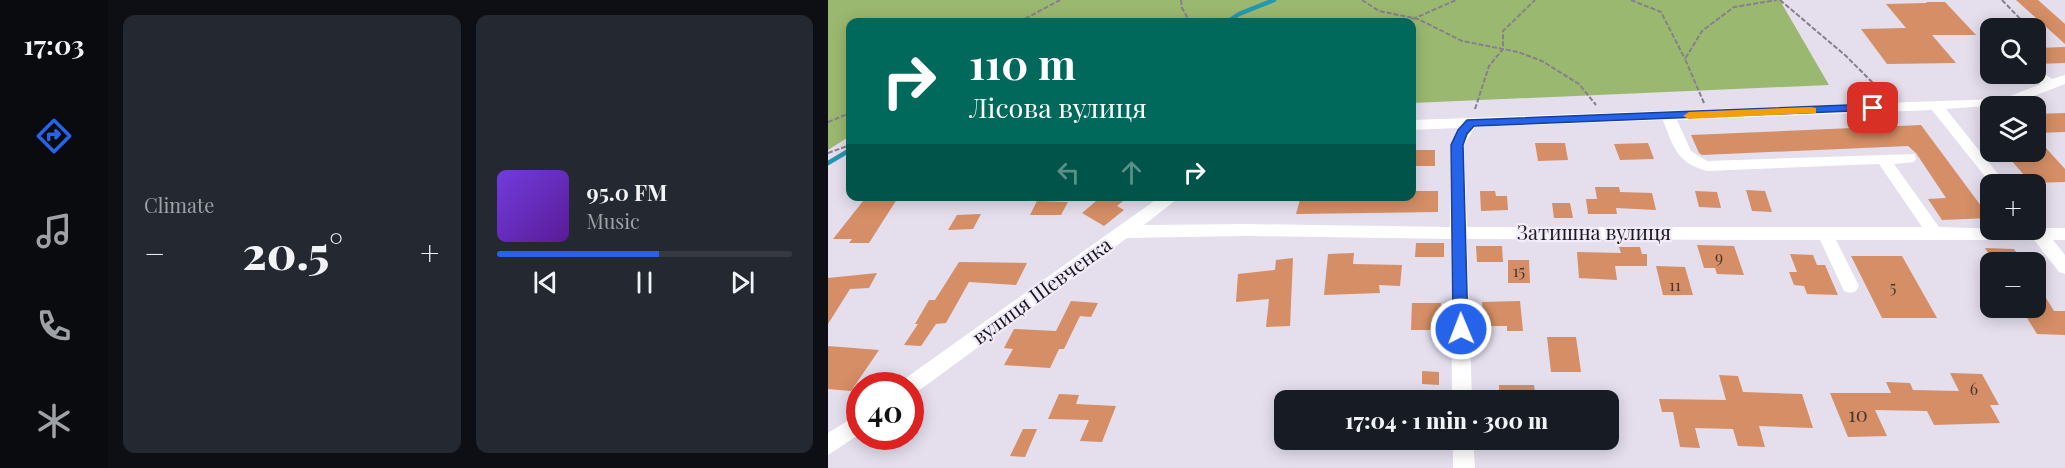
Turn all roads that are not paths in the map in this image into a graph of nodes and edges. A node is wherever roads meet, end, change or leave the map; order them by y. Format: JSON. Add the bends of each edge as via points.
{"nodes":[{"id":1,"x":2065,"y":79,"type":"edge"},
{"id":2,"x":2046,"y":81,"type":"edge"},
{"id":3,"x":2050,"y":85,"type":"junction"},
{"id":4,"x":1936,"y":106,"type":"junction"},
{"id":5,"x":1670,"y":116,"type":"junction"},
{"id":6,"x":1471,"y":123,"type":"junction"},
{"id":7,"x":1416,"y":125,"type":"edge"},
{"id":8,"x":1909,"y":158,"type":"dead end"},
{"id":9,"x":1883,"y":159,"type":"junction"},
{"id":10,"x":1991,"y":174,"type":"edge"},
{"id":11,"x":1166,"y":201,"type":"edge"},
{"id":12,"x":1124,"y":232,"type":"junction"},
{"id":13,"x":1459,"y":233,"type":"junction"},
{"id":14,"x":1980,"y":233,"type":"edge"},
{"id":15,"x":2046,"y":233,"type":"edge"},
{"id":16,"x":1825,"y":234,"type":"junction"},
{"id":17,"x":1935,"y":234,"type":"junction"},
{"id":18,"x":2065,"y":234,"type":"edge"},
{"id":19,"x":2043,"y":240,"type":"edge"},
{"id":20,"x":2065,"y":267,"type":"edge"},
{"id":21,"x":1850,"y":286,"type":"dead end"},
{"id":22,"x":924,"y":376,"type":"edge"},
{"id":23,"x":1462,"y":390,"type":"edge"},
{"id":24,"x":846,"y":432,"type":"edge"},
{"id":25,"x":828,"y":445,"type":"edge"},
{"id":26,"x":1463,"y":450,"type":"edge"},
{"id":27,"x":1464,"y":468,"type":"edge"}],
"edges":[{"from":1,"to":3,"type":"street"},
{"from":2,"to":3,"type":"street"},
{"from":3,"to":4,"type":"street","via":[[2013,100]]},
{"from":4,"to":5,"type":"street"},
{"from":4,"to":10,"type":"street"},
{"from":5,"to":6,"type":"street"},
{"from":5,"to":9,"type":"street","via":[[1684,155],[1697,165]]},
{"from":6,"to":7,"type":"street"},
{"from":6,"to":13,"type":"street","via":[[1457,145]]},
{"from":8,"to":9,"type":"street"},
{"from":9,"to":17,"type":"street"},
{"from":11,"to":12,"type":"street","name":"вулиця Шевченка"},
{"from":12,"to":13,"type":"street","name":"Затишна вулиця"},
{"from":12,"to":22,"type":"street","name":"вулиця Шевченка"},
{"from":13,"to":16,"type":"street","name":"Затишна вулиця"},
{"from":13,"to":23,"type":"street"},
{"from":14,"to":17,"type":"street","name":"Затишна вулиця"},
{"from":15,"to":18,"type":"street","name":"Затишна вулиця"},
{"from":16,"to":17,"type":"street","name":"Затишна вулиця"},
{"from":16,"to":21,"type":"street"},
{"from":19,"to":20,"type":"street"},
{"from":24,"to":25,"type":"street"},
{"from":26,"to":27,"type":"street"}]}
